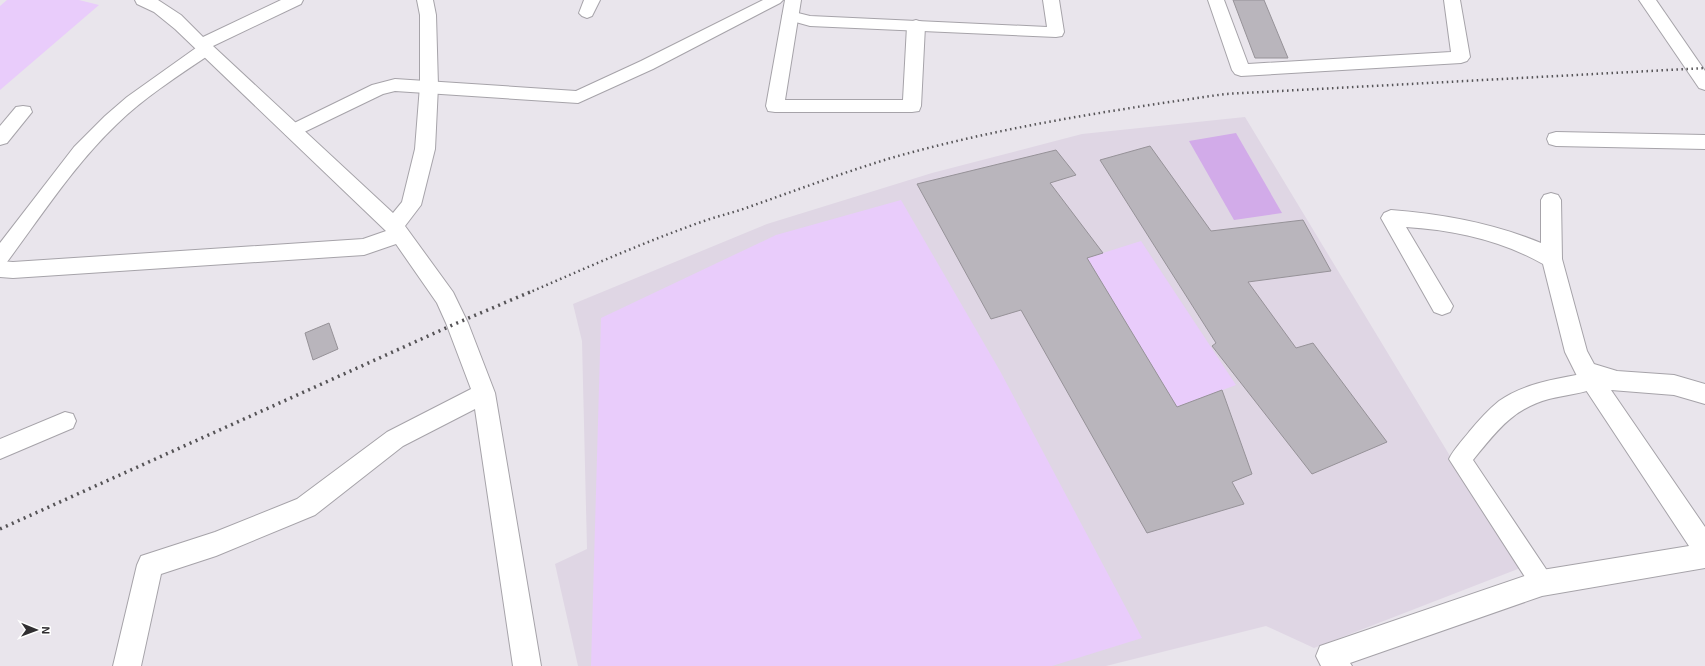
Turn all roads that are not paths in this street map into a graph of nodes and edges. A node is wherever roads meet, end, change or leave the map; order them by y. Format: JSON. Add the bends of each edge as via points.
{"nodes":[{"id":1,"x":143,"y":0,"type":"edge"},
{"id":2,"x":295,"y":0,"type":"edge"},
{"id":3,"x":425,"y":0,"type":"edge"},
{"id":4,"x":775,"y":0,"type":"edge"},
{"id":5,"x":1051,"y":0,"type":"edge"},
{"id":6,"x":1216,"y":0,"type":"edge"},
{"id":7,"x":1452,"y":0,"type":"edge"},
{"id":8,"x":1647,"y":0,"type":"edge"},
{"id":9,"x":792,"y":8,"type":"edge"},
{"id":10,"x":916,"y":26,"type":"junction"},
{"id":11,"x":204,"y":47,"type":"junction"},
{"id":12,"x":1705,"y":84,"type":"edge"},
{"id":13,"x":429,"y":86,"type":"junction"},
{"id":14,"x":23,"y":112,"type":"dead end"},
{"id":15,"x":292,"y":131,"type":"junction"},
{"id":16,"x":0,"y":138,"type":"edge"},
{"id":17,"x":1556,"y":139,"type":"dead end"},
{"id":18,"x":1705,"y":142,"type":"edge"},
{"id":19,"x":1551,"y":200,"type":"dead end"},
{"id":20,"x":396,"y":230,"type":"junction"},
{"id":21,"x":0,"y":256,"type":"edge"},
{"id":22,"x":1552,"y":259,"type":"junction"},
{"id":23,"x":0,"y":270,"type":"edge"},
{"id":24,"x":1442,"y":306,"type":"dead end"},
{"id":25,"x":1589,"y":376,"type":"junction"},
{"id":26,"x":484,"y":393,"type":"junction"},
{"id":27,"x":1705,"y":394,"type":"edge"},
{"id":28,"x":65,"y":422,"type":"dead end"},
{"id":29,"x":0,"y":449,"type":"edge"},
{"id":30,"x":1705,"y":550,"type":"edge"},
{"id":31,"x":1705,"y":556,"type":"edge"},
{"id":32,"x":1542,"y":583,"type":"junction"},
{"id":33,"x":127,"y":666,"type":"edge"},
{"id":34,"x":527,"y":666,"type":"edge"},
{"id":35,"x":1338,"y":666,"type":"edge"}],
"edges":[{"from":1,"to":11,"type":"street","via":[[182,24]]},
{"from":2,"to":11,"type":"street"},
{"from":3,"to":13,"type":"street","via":[[428,15]]},
{"from":4,"to":13,"type":"lane","via":[[578,97]]},
{"from":5,"to":10,"type":"lane","via":[[1056,32]]},
{"from":6,"to":7,"type":"street","via":[[1240,70],[1462,57]]},
{"from":8,"to":12,"type":"street"},
{"from":9,"to":10,"type":"lane","via":[[810,21]]},
{"from":9,"to":10,"type":"street","via":[[775,106],[912,106]]},
{"from":11,"to":15,"type":"street"},
{"from":11,"to":21,"type":"lane","via":[[111,119],[69,164]]},
{"from":13,"to":15,"type":"lane","via":[[395,85],[378,88]]},
{"from":13,"to":20,"type":"street","via":[[425,149],[411,205]]},
{"from":14,"to":16,"type":"street"},
{"from":15,"to":20,"type":"street"},
{"from":17,"to":18,"type":"street"},
{"from":19,"to":22,"type":"street"},
{"from":20,"to":23,"type":"street","via":[[364,247]]},
{"from":20,"to":26,"type":"street","via":[[445,298]]},
{"from":22,"to":24,"type":"street","via":[[1520,242],[1456,225],[1391,218]]},
{"from":22,"to":25,"type":"street","via":[[1576,352]]},
{"from":25,"to":27,"type":"street","via":[[1617,381],[1674,385]]},
{"from":25,"to":30,"type":"street"},
{"from":25,"to":32,"type":"lane","via":[[1527,397],[1507,408],[1460,458]]},
{"from":26,"to":33,"type":"street","via":[[395,439],[306,507],[216,544],[150,565]]},
{"from":26,"to":34,"type":"street"},
{"from":28,"to":29,"type":"lane"},
{"from":31,"to":32,"type":"street"},
{"from":32,"to":35,"type":"street","via":[[1330,656]]}]}
